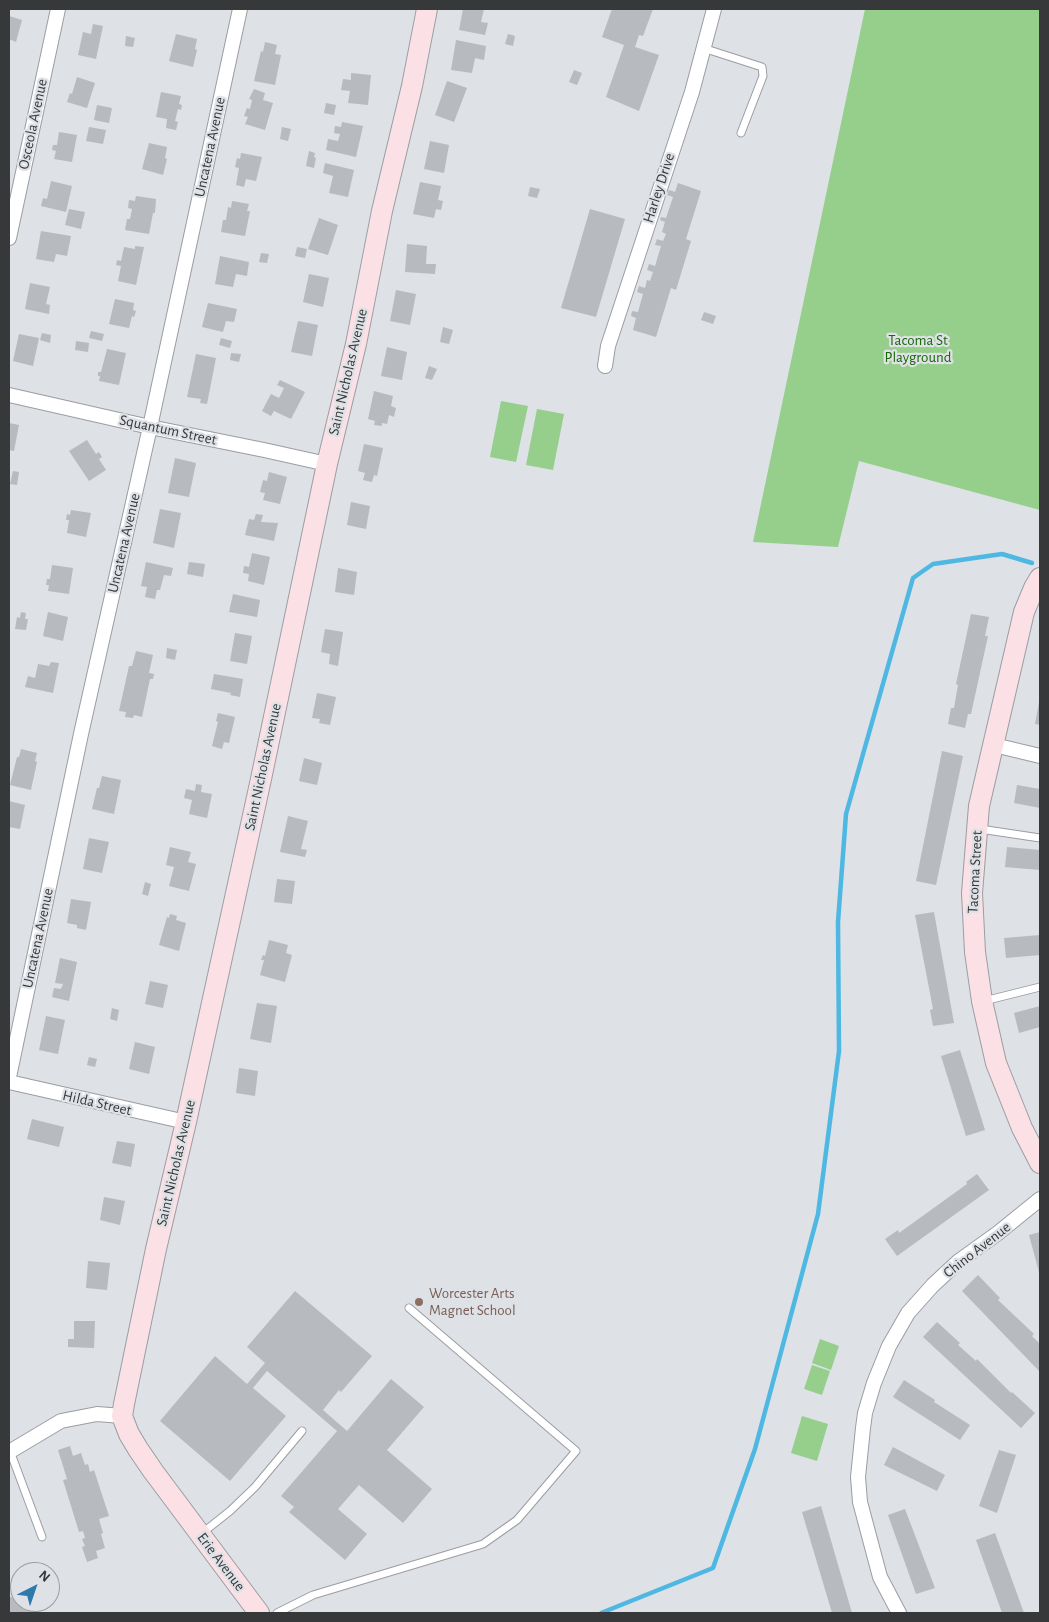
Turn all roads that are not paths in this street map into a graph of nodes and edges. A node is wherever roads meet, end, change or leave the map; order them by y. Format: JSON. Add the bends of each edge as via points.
{"nodes":[{"id":1,"x":58,"y":9,"type":"edge"},
{"id":2,"x":427,"y":9,"type":"edge"},
{"id":3,"x":714,"y":9,"type":"edge"},
{"id":4,"x":235,"y":10,"type":"edge"},
{"id":5,"x":703,"y":48,"type":"junction"},
{"id":6,"x":741,"y":133,"type":"dead end"},
{"id":7,"x":9,"y":238,"type":"edge"},
{"id":8,"x":605,"y":366,"type":"dead end"},
{"id":9,"x":9,"y":394,"type":"edge"},
{"id":10,"x":150,"y":427,"type":"junction"},
{"id":11,"x":327,"y":464,"type":"junction"},
{"id":12,"x":1040,"y":578,"type":"edge"},
{"id":13,"x":994,"y":744,"type":"junction"},
{"id":14,"x":1040,"y":756,"type":"edge"},
{"id":15,"x":977,"y":828,"type":"junction"},
{"id":16,"x":1040,"y":838,"type":"edge"},
{"id":17,"x":1040,"y":987,"type":"edge"},
{"id":18,"x":982,"y":1001,"type":"junction"},
{"id":19,"x":9,"y":1077,"type":"edge"},
{"id":20,"x":9,"y":1082,"type":"edge"},
{"id":21,"x":186,"y":1122,"type":"junction"},
{"id":22,"x":1040,"y":1163,"type":"edge"},
{"id":23,"x":1040,"y":1199,"type":"edge"},
{"id":24,"x":409,"y":1308,"type":"dead end"},
{"id":25,"x":122,"y":1416,"type":"junction"},
{"id":26,"x":302,"y":1431,"type":"dead end"},
{"id":27,"x":9,"y":1451,"type":"edge"},
{"id":28,"x":200,"y":1534,"type":"junction"},
{"id":29,"x":42,"y":1537,"type":"dead end"},
{"id":30,"x":259,"y":1613,"type":"edge"},
{"id":31,"x":277,"y":1613,"type":"edge"},
{"id":32,"x":899,"y":1613,"type":"edge"}],
"edges":[{"from":1,"to":7,"type":"street","name":"Osceola Avenue"},
{"from":2,"to":11,"type":"street","name":"Saint Nicholas Avenue","via":[[356,344]]},
{"from":3,"to":5,"type":"street","name":"Harley Drive"},
{"from":4,"to":10,"type":"street","name":"Uncatena Avenue"},
{"from":5,"to":6,"type":"lane","via":[[762,66],[764,76]]},
{"from":5,"to":8,"type":"street","name":"Harley Drive","via":[[692,92],[608,346]]},
{"from":9,"to":10,"type":"street","name":"Squantum Street"},
{"from":10,"to":11,"type":"street","name":"Squantum Street"},
{"from":10,"to":19,"type":"street","name":"Uncatena Avenue"},
{"from":11,"to":21,"type":"street","name":"Saint Nicholas Avenue"},
{"from":12,"to":13,"type":"street","name":"Tacoma Street","via":[[1024,612]]},
{"from":13,"to":14,"type":"street"},
{"from":13,"to":15,"type":"street","name":"Tacoma Street"},
{"from":15,"to":16,"type":"lane"},
{"from":15,"to":18,"type":"street","name":"Tacoma Street","via":[[972,892]]},
{"from":17,"to":18,"type":"lane"},
{"from":18,"to":22,"type":"street","name":"Tacoma Street","via":[[996,1063]]},
{"from":20,"to":21,"type":"street","name":"Hilda Street"},
{"from":21,"to":25,"type":"street","name":"Saint Nicholas Avenue"},
{"from":23,"to":32,"type":"street","name":"Chino Avenue","via":[[933,1285],[908,1313],[889,1346],[874,1383],[863,1428],[858,1476],[860,1502],[880,1577]]},
{"from":24,"to":31,"type":"lane","via":[[576,1451],[517,1520],[483,1544],[313,1595]]},
{"from":25,"to":27,"type":"street","via":[[97,1414],[61,1421]]},
{"from":25,"to":28,"type":"street","name":"Erie Avenue","via":[[138,1449]]},
{"from":26,"to":28,"type":"lane","via":[[255,1487]]},
{"from":27,"to":29,"type":"lane"},
{"from":28,"to":30,"type":"street","name":"Erie Avenue"}]}
